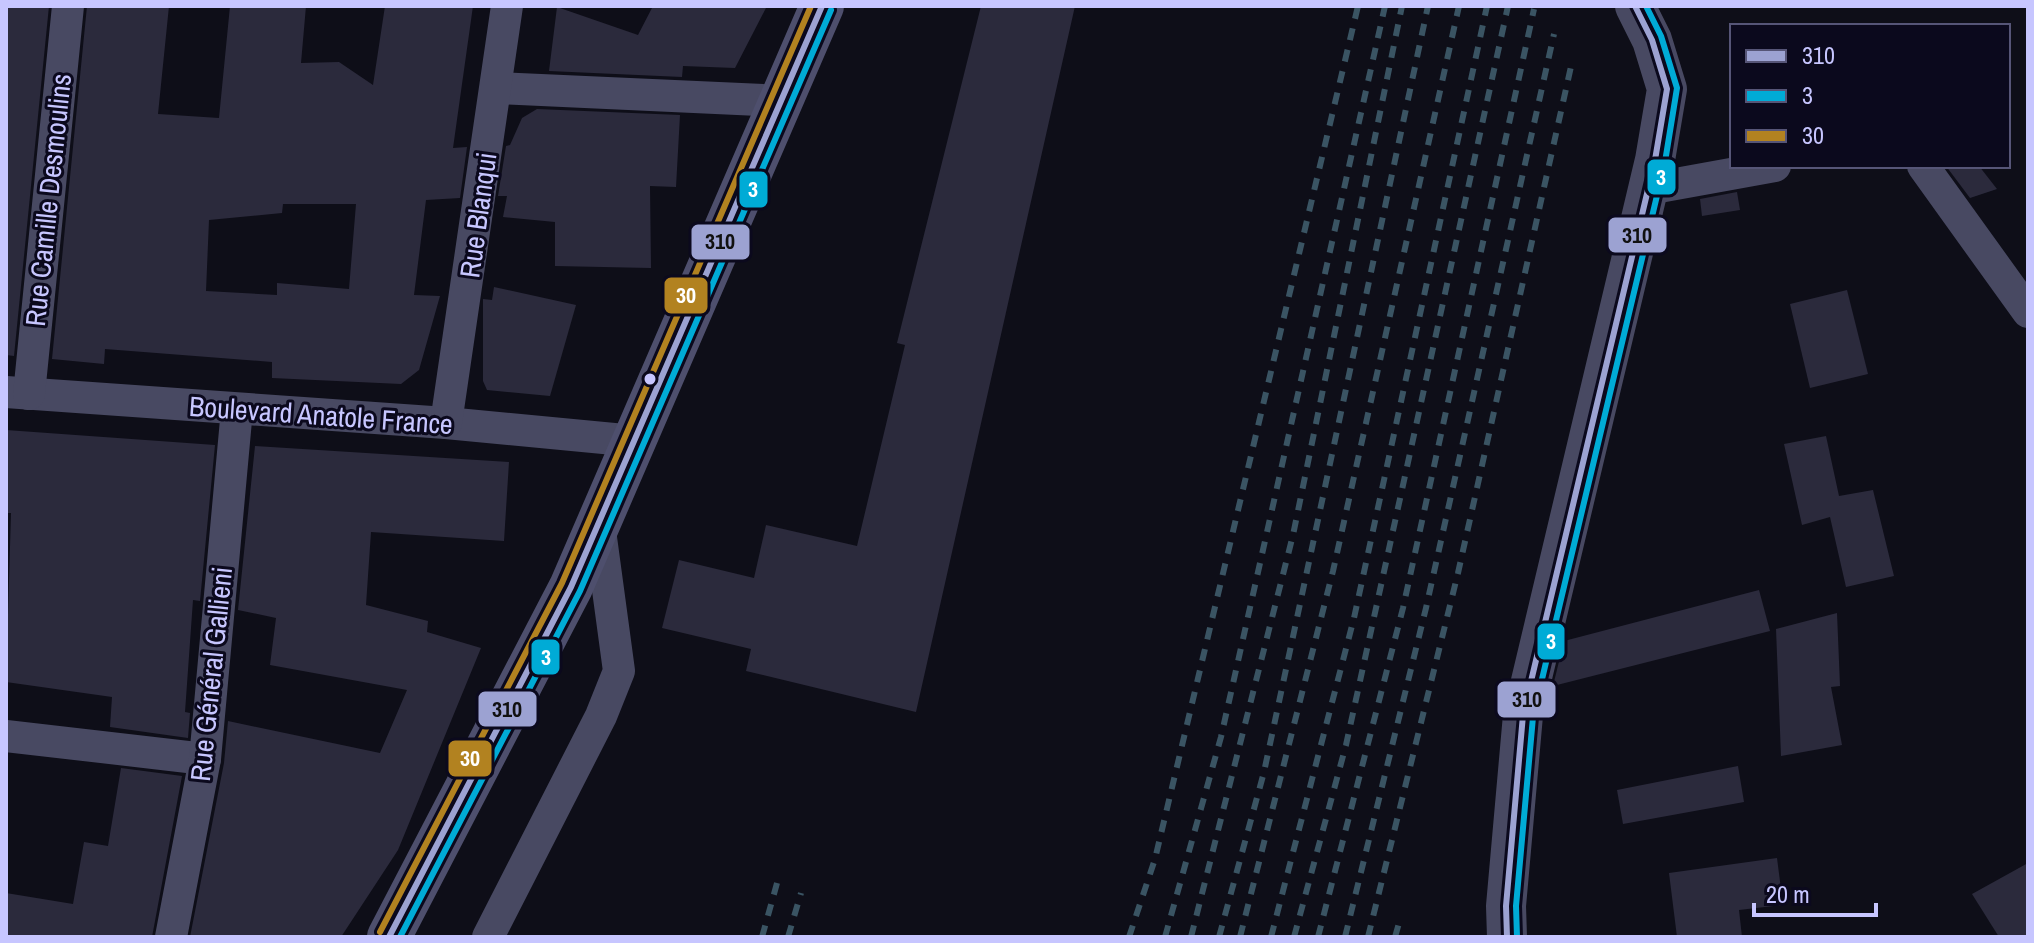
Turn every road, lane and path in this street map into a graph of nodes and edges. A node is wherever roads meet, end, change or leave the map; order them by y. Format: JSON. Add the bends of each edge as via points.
{"nodes":[{"id":1,"x":68,"y":6,"type":"edge"},
{"id":2,"x":507,"y":6,"type":"edge"},
{"id":3,"x":822,"y":6,"type":"edge"},
{"id":4,"x":1635,"y":6,"type":"edge"},
{"id":5,"x":496,"y":88,"type":"junction"},
{"id":6,"x":783,"y":101,"type":"junction"},
{"id":7,"x":1764,"y":168,"type":"edge"},
{"id":8,"x":1924,"y":168,"type":"edge"},
{"id":9,"x":1648,"y":189,"type":"junction"},
{"id":10,"x":2028,"y":312,"type":"edge"},
{"id":11,"x":17,"y":393,"type":"edge"},
{"id":12,"x":237,"y":409,"type":"junction"},
{"id":13,"x":446,"y":423,"type":"junction"},
{"id":14,"x":635,"y":441,"type":"junction"},
{"id":15,"x":599,"y":523,"type":"junction"},
{"id":16,"x":6,"y":736,"type":"edge"},
{"id":17,"x":205,"y":759,"type":"junction"},
{"id":18,"x":171,"y":937,"type":"edge"},
{"id":19,"x":389,"y":937,"type":"edge"},
{"id":20,"x":488,"y":937,"type":"edge"},
{"id":21,"x":1507,"y":937,"type":"edge"}],
"edges":[{"from":1,"to":11,"type":"street","name":"Rue Camille Desmoulins"},
{"from":2,"to":5,"type":"street","name":"Rue Blanqui"},
{"from":3,"to":6,"type":"main road"},
{"from":4,"to":9,"type":"street","via":[[1667,89]]},
{"from":5,"to":6,"type":"street"},
{"from":5,"to":13,"type":"street","name":"Rue Blanqui"},
{"from":6,"to":14,"type":"main road"},
{"from":7,"to":9,"type":"street"},
{"from":8,"to":10,"type":"street"},
{"from":9,"to":21,"type":"street","via":[[1523,715]]},
{"from":11,"to":12,"type":"street","name":"Boulevard Anatole France"},
{"from":12,"to":13,"type":"street","name":"Boulevard Anatole France"},
{"from":12,"to":17,"type":"street","name":"Rue Général Gallieni"},
{"from":13,"to":14,"type":"street","name":"Boulevard Anatole France"},
{"from":14,"to":15,"type":"main road"},
{"from":15,"to":19,"type":"main road"},
{"from":15,"to":20,"type":"street","via":[[619,671]]},
{"from":16,"to":17,"type":"street"},
{"from":17,"to":18,"type":"street","name":"Rue Général Gallieni"}]}
